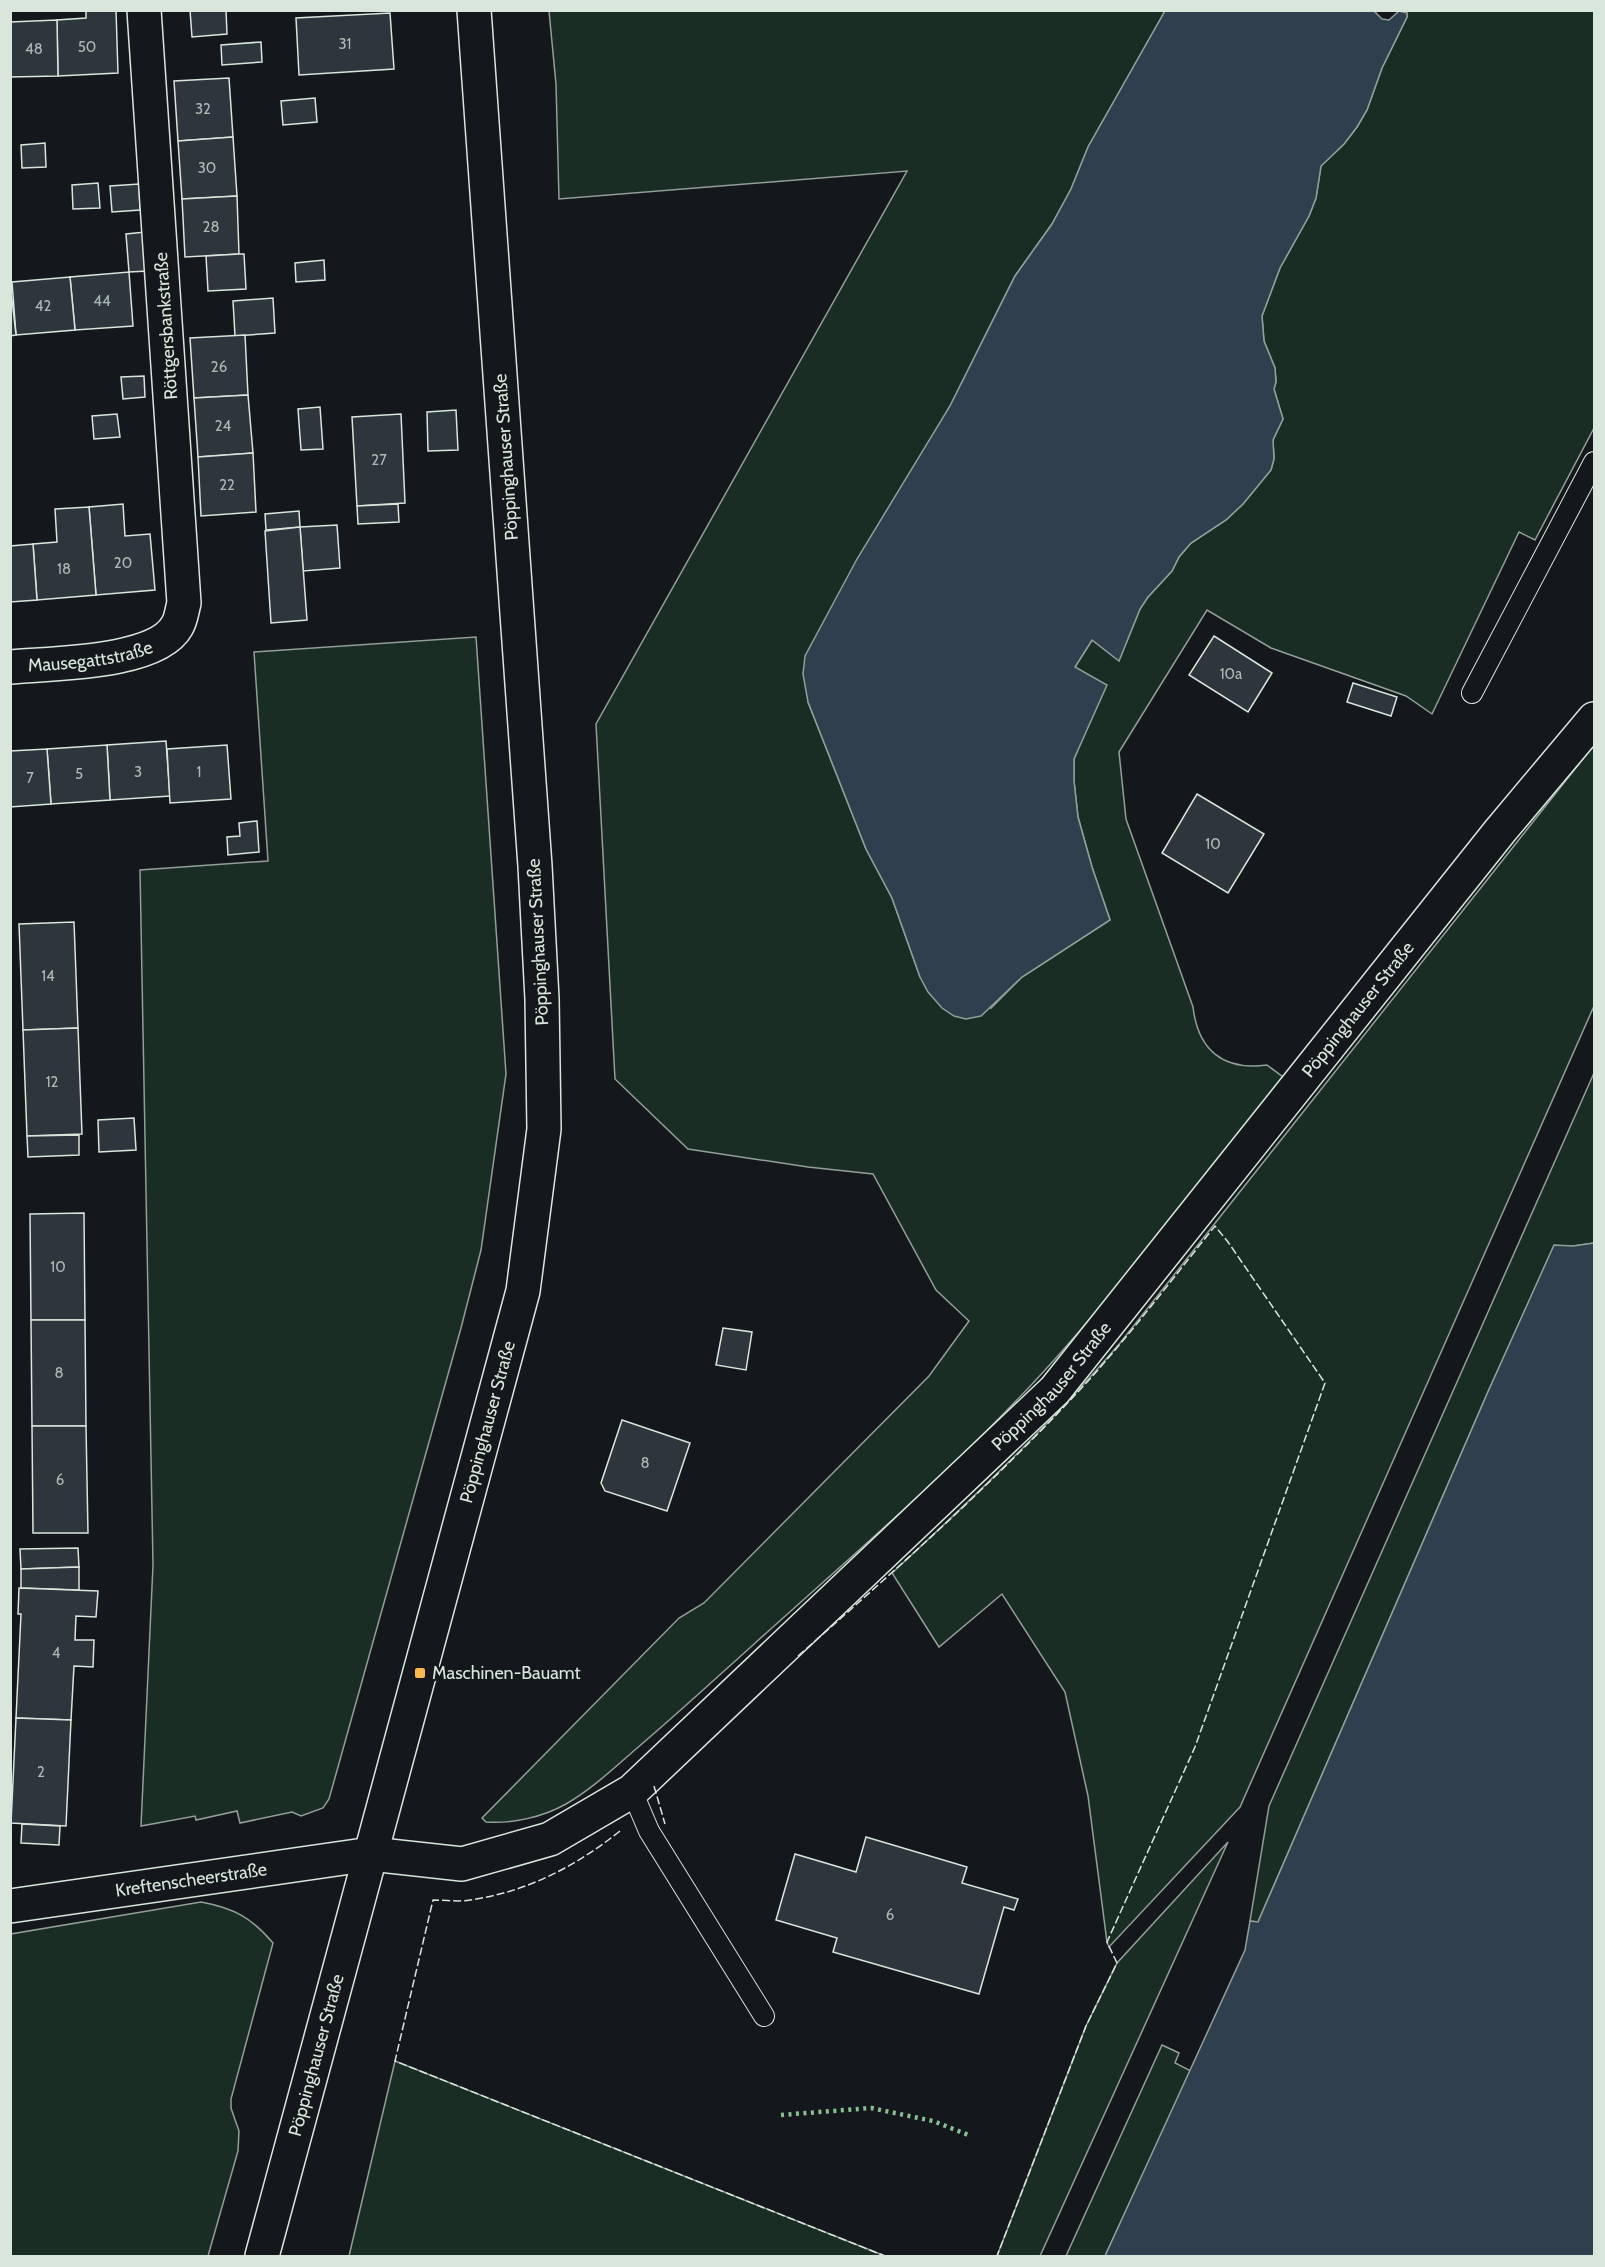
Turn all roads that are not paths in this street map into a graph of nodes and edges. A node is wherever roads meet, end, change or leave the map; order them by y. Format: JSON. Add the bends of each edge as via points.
{"nodes":[{"id":1,"x":144,"y":10,"type":"edge"},
{"id":2,"x":474,"y":10,"type":"edge"},
{"id":3,"x":1593,"y":470,"type":"edge"},
{"id":4,"x":167,"y":636,"type":"joint"},
{"id":5,"x":10,"y":667,"type":"edge"},
{"id":6,"x":1472,"y":693,"type":"dead end"},
{"id":7,"x":1594,"y":719,"type":"edge"},
{"id":8,"x":632,"y":1791,"type":"junction"},
{"id":9,"x":371,"y":1854,"type":"junction"},
{"id":10,"x":10,"y":1906,"type":"edge"},
{"id":11,"x":764,"y":2016,"type":"dead end"},
{"id":12,"x":262,"y":2256,"type":"edge"}],
"edges":[{"from":1,"to":4,"type":"street","name":"Röttgersbankstraße","via":[[183,573],[184,603],[177,626]]},
{"from":2,"to":9,"type":"street","name":"Pöppinghauser Straße","via":[[535,867],[544,1129],[523,1291]]},
{"from":3,"to":6,"type":"lane"},
{"from":4,"to":5,"type":"street","name":"Mausegattstraße","via":[[155,646],[112,657]]},
{"from":7,"to":8,"type":"street","name":"Pöppinghauser Straße","via":[[1500,831],[1055,1390]]},
{"from":8,"to":9,"type":"street","name":"Pöppinghauser Straße","via":[[550,1839],[462,1864]]},
{"from":8,"to":11,"type":"lane","via":[[649,1831]]},
{"from":9,"to":10,"type":"street","name":"Kreftenscheerstraße"},
{"from":9,"to":12,"type":"street","name":"Pöppinghauser Straße"}]}
